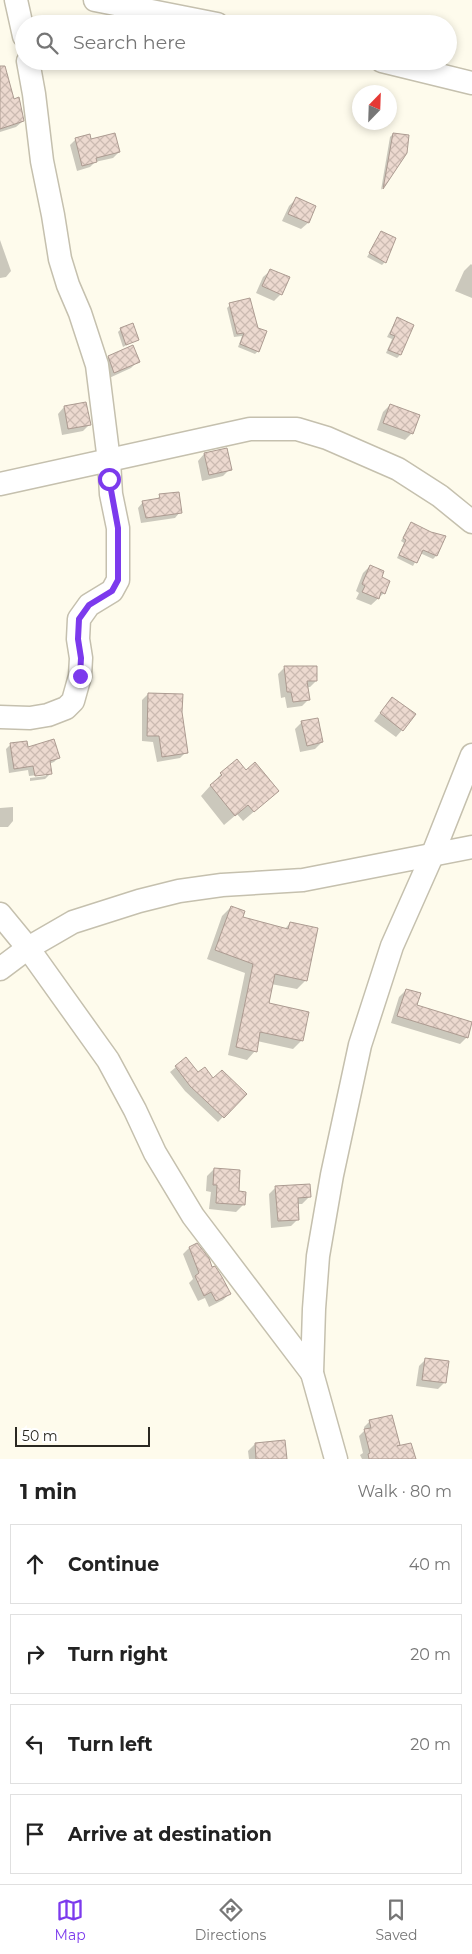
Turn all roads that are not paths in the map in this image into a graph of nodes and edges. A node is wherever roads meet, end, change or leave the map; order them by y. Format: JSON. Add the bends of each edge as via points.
{"nodes":[{"id":1,"x":16,"y":0,"type":"edge"},
{"id":2,"x":95,"y":0,"type":"edge"},
{"id":3,"x":19,"y":15,"type":"edge"},
{"id":4,"x":171,"y":15,"type":"edge"},
{"id":5,"x":30,"y":70,"type":"edge"},
{"id":6,"x":419,"y":70,"type":"edge"},
{"id":7,"x":472,"y":83,"type":"edge"},
{"id":8,"x":109,"y":461,"type":"junction"},
{"id":9,"x":0,"y":484,"type":"edge"},
{"id":10,"x":472,"y":522,"type":"edge"},
{"id":11,"x":0,"y":717,"type":"edge"},
{"id":12,"x":472,"y":755,"type":"edge"},
{"id":13,"x":472,"y":847,"type":"edge"},
{"id":14,"x":432,"y":856,"type":"junction"},
{"id":15,"x":0,"y":914,"type":"edge"},
{"id":16,"x":28,"y":948,"type":"junction"},
{"id":17,"x":0,"y":969,"type":"edge"},
{"id":18,"x":312,"y":1373,"type":"junction"},
{"id":19,"x":336,"y":1459,"type":"edge"}],
"edges":[{"from":1,"to":3,"type":"street"},
{"from":2,"to":4,"type":"street"},
{"from":5,"to":8,"type":"street","via":[[60,259],[97,365]]},
{"from":6,"to":7,"type":"street"},
{"from":8,"to":9,"type":"street"},
{"from":8,"to":10,"type":"street","via":[[250,429],[297,429],[398,468]]},
{"from":8,"to":11,"type":"street","via":[[110,494],[118,528],[118,580],[112,591],[89,605],[79,619],[81,658],[75,696],[66,708],[48,714],[30,718]]},
{"from":12,"to":14,"type":"street"},
{"from":13,"to":14,"type":"street"},
{"from":14,"to":16,"type":"street","via":[[303,880],[179,891],[74,922]]},
{"from":14,"to":18,"type":"street","via":[[392,946],[360,1045],[318,1256]]},
{"from":15,"to":16,"type":"street"},
{"from":16,"to":17,"type":"street"},
{"from":16,"to":18,"type":"street","via":[[108,1060],[155,1153],[193,1216]]},
{"from":18,"to":19,"type":"street"}]}
